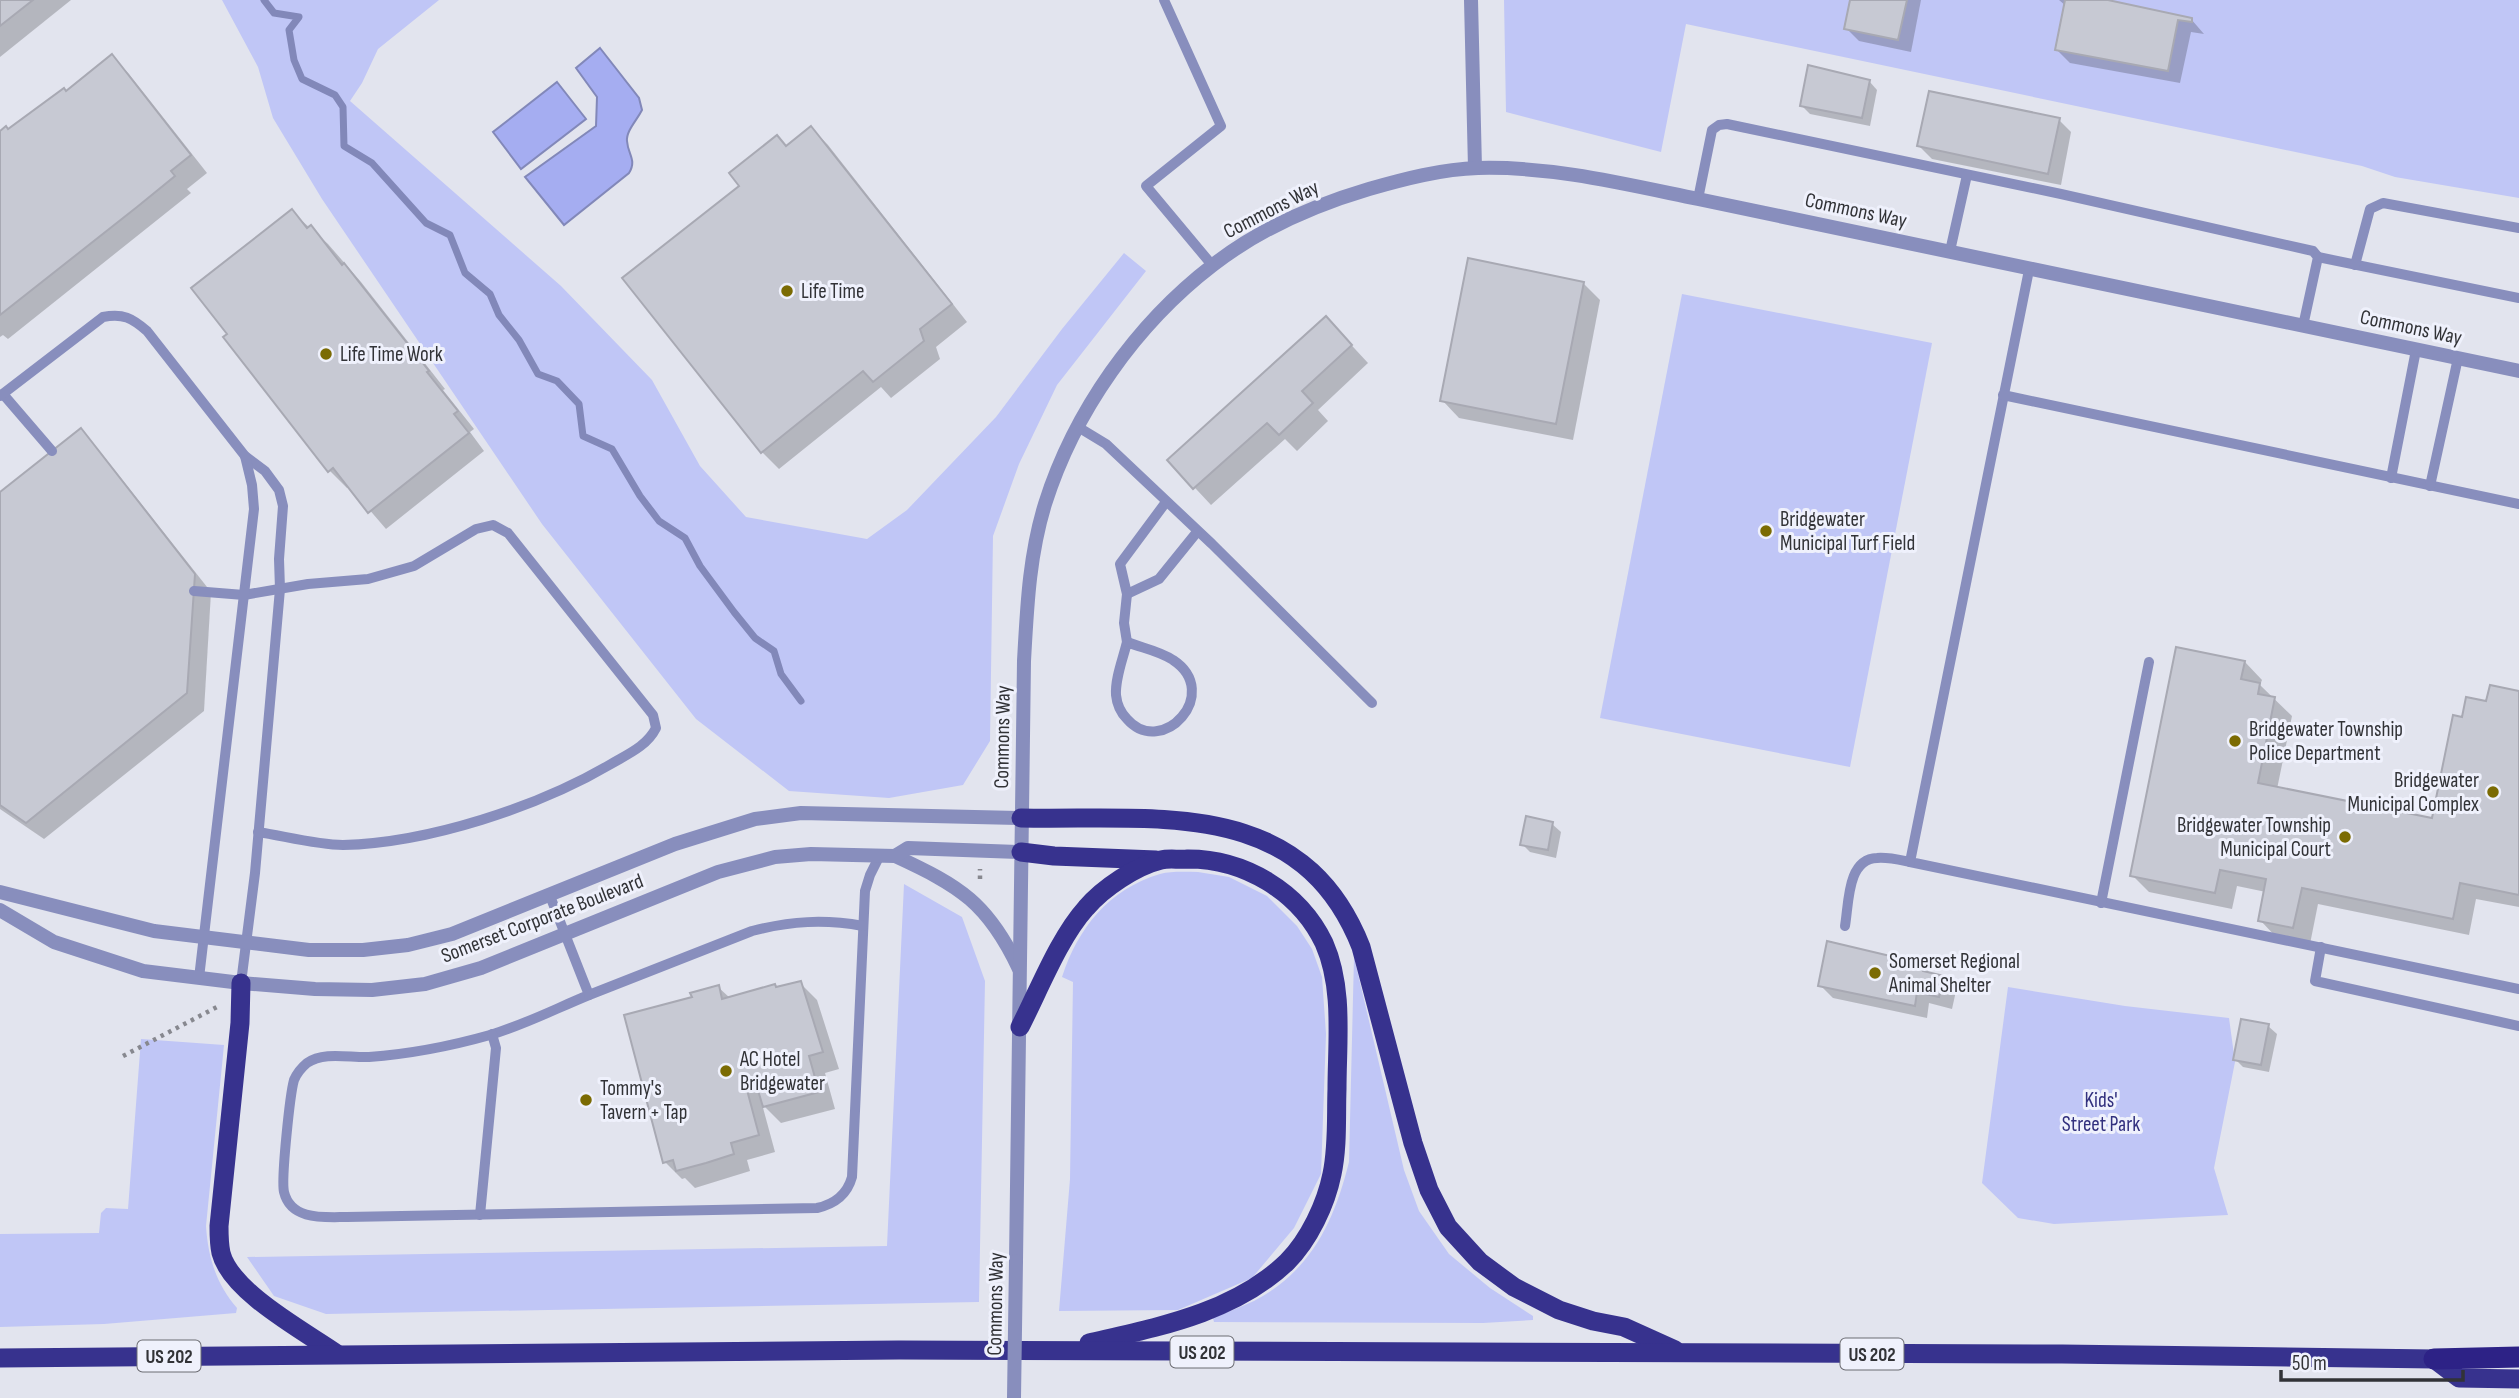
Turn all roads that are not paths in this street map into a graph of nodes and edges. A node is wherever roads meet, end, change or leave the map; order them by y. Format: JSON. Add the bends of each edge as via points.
{"nodes":[{"id":1,"x":1164,"y":0,"type":"edge"},
{"id":2,"x":1471,"y":0,"type":"edge"},
{"id":3,"x":1475,"y":168,"type":"junction"},
{"id":4,"x":1967,"y":175,"type":"junction"},
{"id":5,"x":1698,"y":199,"type":"junction"},
{"id":6,"x":2519,"y":229,"type":"edge"},
{"id":7,"x":1950,"y":251,"type":"junction"},
{"id":8,"x":2318,"y":257,"type":"junction"},
{"id":9,"x":1212,"y":265,"type":"junction"},
{"id":10,"x":2354,"y":265,"type":"junction"},
{"id":11,"x":2029,"y":270,"type":"junction"},
{"id":12,"x":2519,"y":298,"type":"edge"},
{"id":13,"x":2303,"y":326,"type":"junction"},
{"id":14,"x":2416,"y":350,"type":"junction"},
{"id":15,"x":2458,"y":358,"type":"junction"},
{"id":16,"x":2519,"y":370,"type":"edge"},
{"id":17,"x":1,"y":395,"type":"edge"},
{"id":18,"x":2003,"y":395,"type":"junction"},
{"id":19,"x":1078,"y":426,"type":"junction"},
{"id":20,"x":51,"y":451,"type":"dead end"},
{"id":21,"x":245,"y":456,"type":"junction"},
{"id":22,"x":2391,"y":478,"type":"junction"},
{"id":23,"x":2430,"y":486,"type":"junction"},
{"id":24,"x":1166,"y":502,"type":"junction"},
{"id":25,"x":2519,"y":504,"type":"edge"},
{"id":26,"x":1197,"y":532,"type":"junction"},
{"id":27,"x":281,"y":589,"type":"junction"},
{"id":28,"x":194,"y":591,"type":"dead end"},
{"id":29,"x":1127,"y":594,"type":"junction"},
{"id":30,"x":244,"y":595,"type":"junction"},
{"id":31,"x":1127,"y":642,"type":"junction"},
{"id":32,"x":2149,"y":662,"type":"dead end"},
{"id":33,"x":1371,"y":703,"type":"dead end"},
{"id":34,"x":1021,"y":818,"type":"junction"},
{"id":35,"x":258,"y":832,"type":"junction"},
{"id":36,"x":1021,"y":852,"type":"junction"},
{"id":37,"x":888,"y":855,"type":"junction"},
{"id":38,"x":1162,"y":860,"type":"junction"},
{"id":39,"x":1910,"y":862,"type":"junction"},
{"id":40,"x":0,"y":892,"type":"edge"},
{"id":41,"x":550,"y":896,"type":"junction"},
{"id":42,"x":2101,"y":903,"type":"junction"},
{"id":43,"x":0,"y":910,"type":"edge"},
{"id":44,"x":863,"y":926,"type":"junction"},
{"id":45,"x":1845,"y":926,"type":"dead end"},
{"id":46,"x":565,"y":936,"type":"junction"},
{"id":47,"x":204,"y":937,"type":"junction"},
{"id":48,"x":246,"y":943,"type":"junction"},
{"id":49,"x":2321,"y":947,"type":"junction"},
{"id":50,"x":1021,"y":974,"type":"junction"},
{"id":51,"x":200,"y":978,"type":"junction"},
{"id":52,"x":242,"y":983,"type":"junction"},
{"id":53,"x":2519,"y":989,"type":"edge"},
{"id":54,"x":589,"y":995,"type":"junction"},
{"id":55,"x":2519,"y":1026,"type":"edge"},
{"id":56,"x":1020,"y":1027,"type":"junction"},
{"id":57,"x":492,"y":1034,"type":"junction"},
{"id":58,"x":480,"y":1214,"type":"junction"},
{"id":59,"x":1060,"y":1350,"type":"junction"},
{"id":60,"x":1682,"y":1353,"type":"junction"},
{"id":61,"x":337,"y":1354,"type":"junction"},
{"id":62,"x":2519,"y":1357,"type":"edge"},
{"id":63,"x":0,"y":1358,"type":"edge"},
{"id":64,"x":2434,"y":1359,"type":"junction"},
{"id":65,"x":2519,"y":1378,"type":"edge"},
{"id":66,"x":1014,"y":1398,"type":"edge"}],
"edges":[{"from":1,"to":9,"type":"lane","via":[[1221,126],[1146,186]]},
{"from":2,"to":3,"type":"street"},
{"from":3,"to":5,"type":"street","name":"Commons Way","via":[[1532,169]]},
{"from":3,"to":9,"type":"street","name":"Commons Way","via":[[1395,181],[1347,196],[1292,218]]},
{"from":4,"to":5,"type":"lane","via":[[1727,124],[1712,130]]},
{"from":4,"to":7,"type":"lane"},
{"from":4,"to":8,"type":"lane","via":[[2313,251]]},
{"from":5,"to":7,"type":"street","name":"Commons Way"},
{"from":6,"to":10,"type":"lane","via":[[2384,203],[2370,209]]},
{"from":7,"to":11,"type":"street","name":"Commons Way"},
{"from":8,"to":10,"type":"lane"},
{"from":8,"to":13,"type":"lane"},
{"from":9,"to":19,"type":"street","name":"Commons Way","via":[[1169,303],[1135,342]]},
{"from":10,"to":12,"type":"lane"},
{"from":11,"to":13,"type":"street","name":"Commons Way"},
{"from":11,"to":18,"type":"lane"},
{"from":13,"to":14,"type":"street","name":"Commons Way"},
{"from":14,"to":15,"type":"street","name":"Commons Way"},
{"from":14,"to":22,"type":"lane"},
{"from":15,"to":16,"type":"street","name":"Commons Way"},
{"from":15,"to":23,"type":"lane"},
{"from":17,"to":20,"type":"lane"},
{"from":17,"to":21,"type":"lane","via":[[90,325],[117,314],[132,318],[147,331]]},
{"from":18,"to":22,"type":"lane"},
{"from":18,"to":39,"type":"lane"},
{"from":19,"to":24,"type":"lane","via":[[1106,444]]},
{"from":19,"to":34,"type":"street","name":"Commons Way","via":[[1046,502],[1032,560],[1024,661]]},
{"from":21,"to":27,"type":"lane","via":[[265,471],[279,490],[283,506]]},
{"from":21,"to":30,"type":"lane","via":[[254,509]]},
{"from":22,"to":23,"type":"lane"},
{"from":23,"to":25,"type":"lane"},
{"from":24,"to":26,"type":"lane"},
{"from":24,"to":29,"type":"lane","via":[[1120,564]]},
{"from":26,"to":29,"type":"lane","via":[[1159,579]]},
{"from":26,"to":33,"type":"lane"},
{"from":27,"to":30,"type":"lane"},
{"from":27,"to":35,"type":"lane"},
{"from":27,"to":35,"type":"lane","via":[[368,579],[414,566],[476,529],[493,524],[508,533],[653,715],[656,728],[637,749],[572,785],[462,824],[341,845]]},
{"from":28,"to":30,"type":"lane"},
{"from":29,"to":31,"type":"lane"},
{"from":30,"to":47,"type":"lane"},
{"from":31,"to":31,"type":"lane","via":[[1116,696],[1120,712],[1145,730],[1161,731],[1176,725],[1192,699],[1191,682],[1183,668],[1171,658]]},
{"from":32,"to":42,"type":"lane"},
{"from":34,"to":36,"type":"street","name":"Commons Way"},
{"from":34,"to":41,"type":"street","name":"Somerset Corporate Boulevard","via":[[801,813],[755,819],[675,844]]},
{"from":34,"to":60,"type":"highway","via":[[1208,824],[1259,838],[1307,867],[1353,925],[1413,1143],[1448,1227],[1480,1262],[1514,1287],[1559,1310],[1624,1327]]},
{"from":35,"to":48,"type":"lane"},
{"from":36,"to":37,"type":"street","name":"Somerset Corporate Boulevard","via":[[908,848]]},
{"from":36,"to":38,"type":"highway"},
{"from":36,"to":50,"type":"street","name":"Commons Way"},
{"from":37,"to":44,"type":"lane","via":[[870,875]]},
{"from":37,"to":46,"type":"street","name":"Somerset Corporate Boulevard","via":[[775,857],[718,873]]},
{"from":37,"to":50,"type":"street","via":[[933,873],[977,905],[993,923]]},
{"from":38,"to":56,"type":"highway","via":[[1123,877],[1088,906],[1073,924]]},
{"from":38,"to":59,"type":"highway","via":[[1203,859],[1251,872],[1291,900],[1323,942],[1336,993],[1332,1174],[1308,1234],[1289,1260],[1245,1294],[1190,1317]]},
{"from":39,"to":42,"type":"lane"},
{"from":39,"to":45,"type":"lane","via":[[1865,860],[1856,869]]},
{"from":40,"to":47,"type":"street","name":"Somerset Corporate Boulevard","via":[[154,931]]},
{"from":41,"to":46,"type":"lane"},
{"from":41,"to":48,"type":"street","name":"Somerset Corporate Boulevard","via":[[452,934],[408,945],[335,952]]},
{"from":42,"to":49,"type":"lane"},
{"from":43,"to":51,"type":"street","name":"Somerset Corporate Boulevard","via":[[54,942],[94,957],[143,971]]},
{"from":44,"to":54,"type":"lane","via":[[809,920],[779,924]]},
{"from":44,"to":58,"type":"lane","via":[[852,1177],[840,1198],[817,1208]]},
{"from":46,"to":52,"type":"street","name":"Somerset Corporate Boulevard","via":[[425,984],[372,990]]},
{"from":46,"to":54,"type":"lane"},
{"from":47,"to":48,"type":"street","name":"Somerset Corporate Boulevard"},
{"from":47,"to":51,"type":"lane"},
{"from":48,"to":52,"type":"lane"},
{"from":49,"to":53,"type":"lane"},
{"from":49,"to":55,"type":"lane","via":[[2315,981]]},
{"from":50,"to":56,"type":"street","name":"Commons Way"},
{"from":51,"to":52,"type":"street","name":"Somerset Corporate Boulevard"},
{"from":52,"to":61,"type":"highway","via":[[219,1226],[221,1254],[250,1294]]},
{"from":54,"to":57,"type":"lane"},
{"from":56,"to":66,"type":"street","name":"Commons Way","bridge":true},
{"from":57,"to":58,"type":"lane","via":[[496,1048]]},
{"from":57,"to":58,"type":"lane","via":[[396,1055],[327,1057],[305,1064],[293,1090],[284,1182],[292,1206],[316,1217]]},
{"from":59,"to":60,"type":"highway","number":"US 202"},
{"from":59,"to":61,"type":"highway","number":"US 202"},
{"from":60,"to":64,"type":"highway","number":"US 202"},
{"from":61,"to":63,"type":"highway","number":"US 202"},
{"from":62,"to":64,"type":"highway"},
{"from":64,"to":65,"type":"highway","via":[[2459,1378]]}]}
